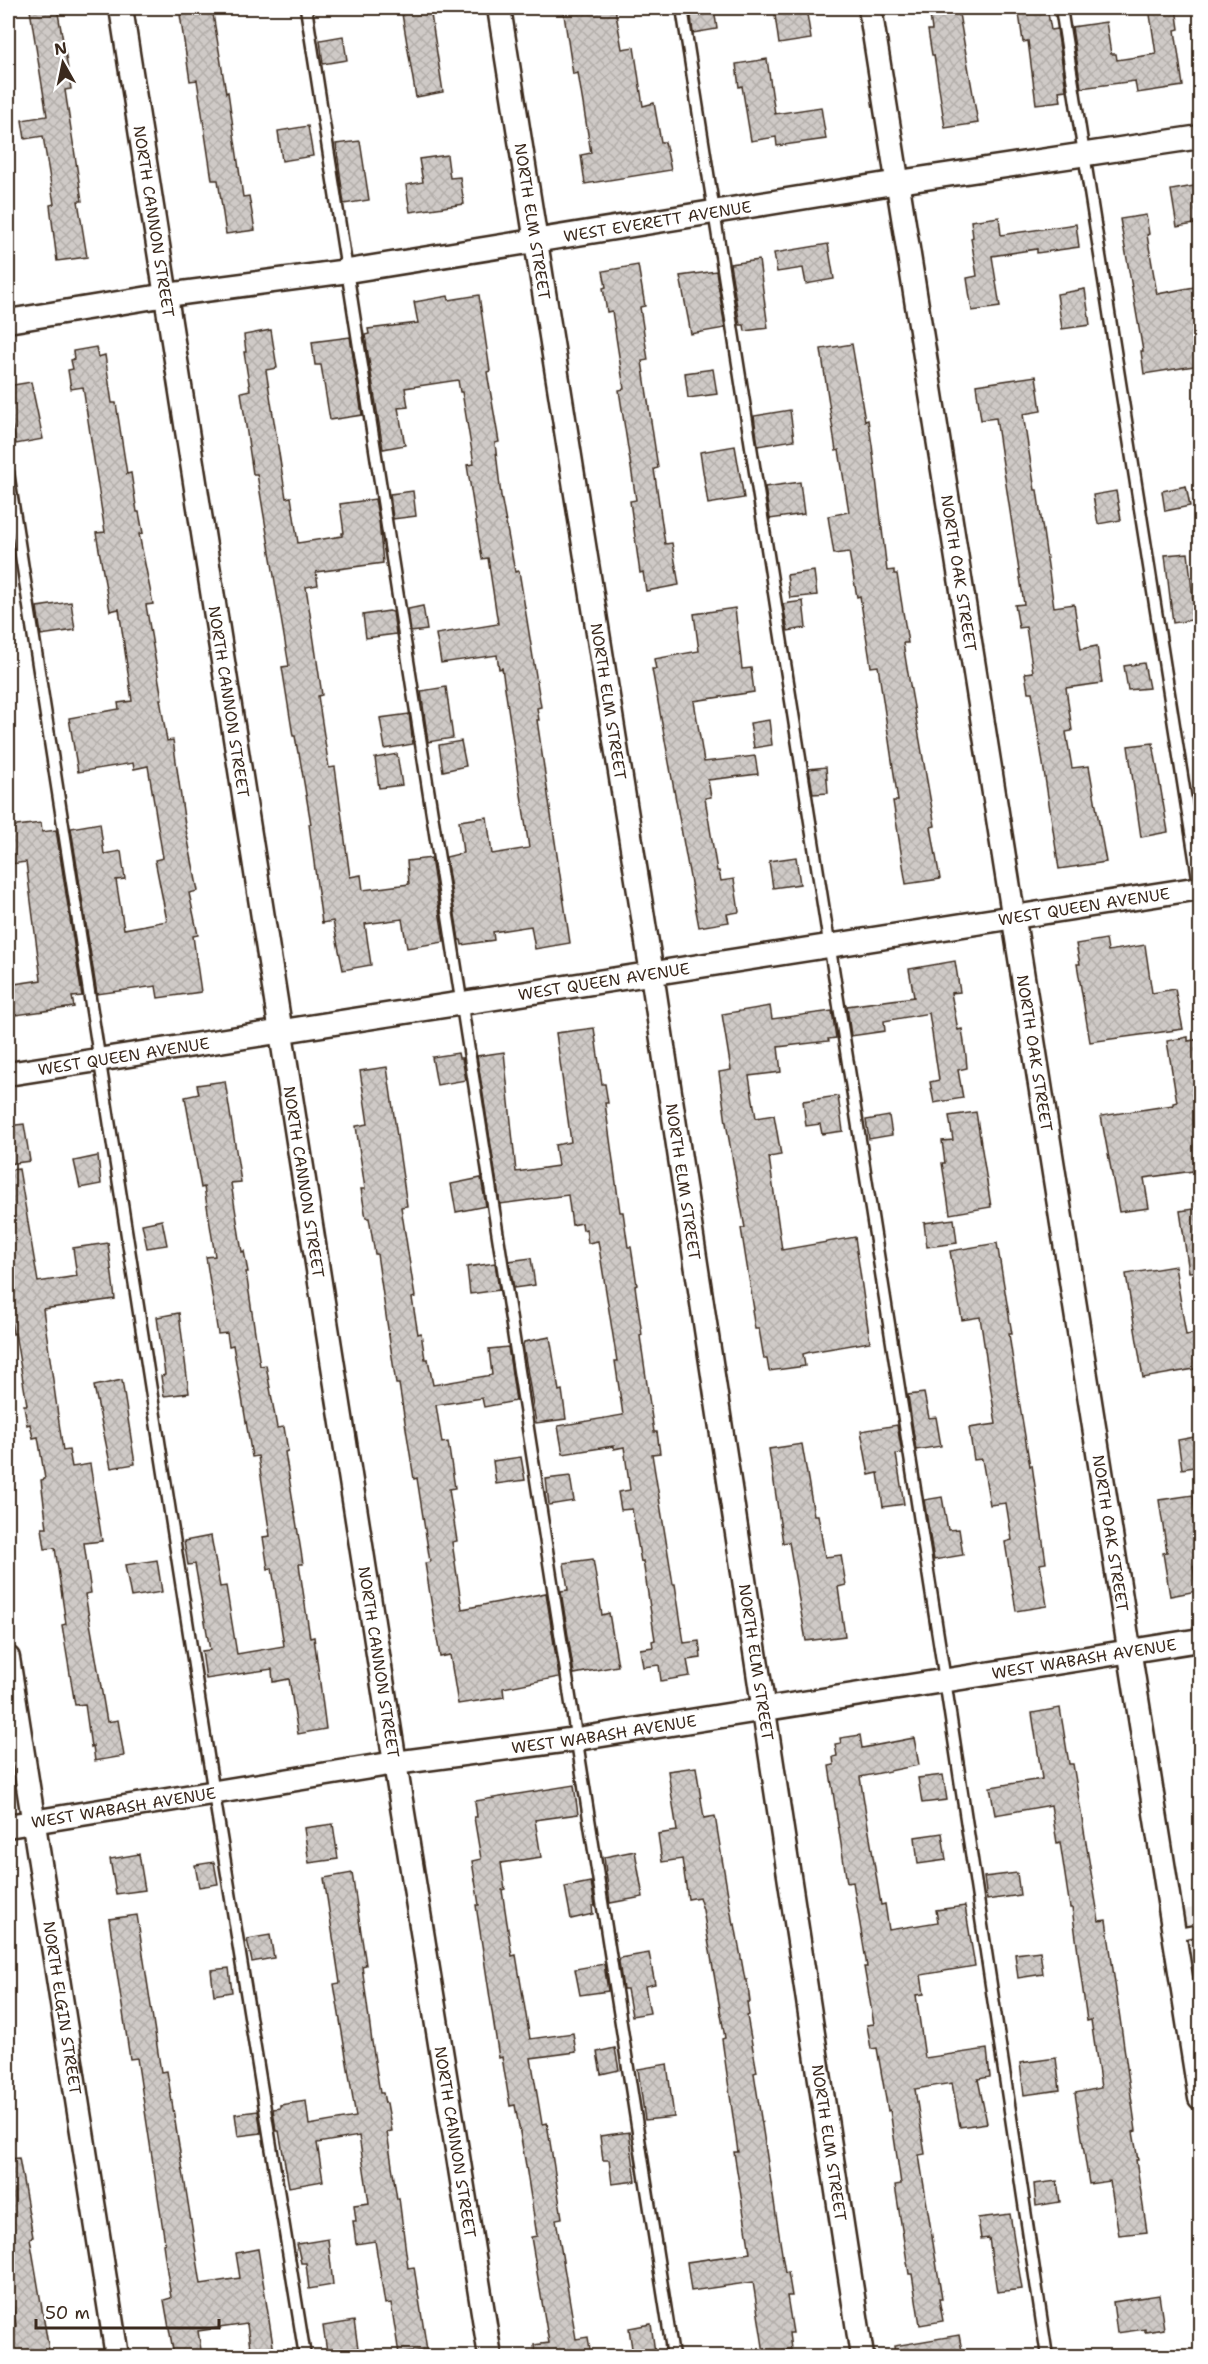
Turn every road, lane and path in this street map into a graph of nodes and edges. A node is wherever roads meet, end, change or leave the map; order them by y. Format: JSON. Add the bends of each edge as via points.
{"nodes":[{"id":1,"x":121,"y":8,"type":"edge"},
{"id":2,"x":306,"y":8,"type":"edge"},
{"id":3,"x":499,"y":8,"type":"edge"},
{"id":4,"x":681,"y":8,"type":"edge"},
{"id":5,"x":870,"y":8,"type":"edge"},
{"id":6,"x":1060,"y":8,"type":"edge"},
{"id":7,"x":1200,"y":137,"type":"edge"},
{"id":8,"x":1084,"y":154,"type":"junction"},
{"id":9,"x":899,"y":182,"type":"junction"},
{"id":10,"x":714,"y":212,"type":"junction"},
{"id":11,"x":536,"y":242,"type":"junction"},
{"id":12,"x":348,"y":271,"type":"junction"},
{"id":13,"x":167,"y":295,"type":"junction"},
{"id":14,"x":8,"y":321,"type":"edge"},
{"id":15,"x":8,"y":472,"type":"edge"},
{"id":16,"x":1200,"y":890,"type":"edge"},
{"id":17,"x":1015,"y":917,"type":"junction"},
{"id":18,"x":829,"y":946,"type":"junction"},
{"id":19,"x":652,"y":974,"type":"junction"},
{"id":20,"x":463,"y":1004,"type":"junction"},
{"id":21,"x":281,"y":1030,"type":"junction"},
{"id":22,"x":99,"y":1060,"type":"junction"},
{"id":23,"x":8,"y":1074,"type":"edge"},
{"id":24,"x":1200,"y":1640,"type":"edge"},
{"id":25,"x":1128,"y":1651,"type":"junction"},
{"id":26,"x":8,"y":1658,"type":"edge"},
{"id":27,"x":945,"y":1680,"type":"junction"},
{"id":28,"x":763,"y":1710,"type":"junction"},
{"id":29,"x":577,"y":1739,"type":"junction"},
{"id":30,"x":395,"y":1763,"type":"junction"},
{"id":31,"x":214,"y":1794,"type":"junction"},
{"id":32,"x":33,"y":1822,"type":"junction"},
{"id":33,"x":8,"y":1826,"type":"edge"},
{"id":34,"x":1200,"y":1930,"type":"edge"},
{"id":35,"x":1174,"y":1935,"type":"junction"},
{"id":36,"x":1200,"y":2098,"type":"edge"},
{"id":37,"x":117,"y":2356,"type":"edge"},
{"id":38,"x":305,"y":2356,"type":"edge"},
{"id":39,"x":490,"y":2356,"type":"edge"},
{"id":40,"x":673,"y":2356,"type":"edge"},
{"id":41,"x":862,"y":2356,"type":"edge"},
{"id":42,"x":1047,"y":2356,"type":"edge"}],
"edges":[{"from":1,"to":13,"type":"street","name":"NORTH CANNON STREET"},
{"from":2,"to":12,"type":"lane"},
{"from":3,"to":11,"type":"street","name":"NORTH ELM STREET"},
{"from":4,"to":10,"type":"lane"},
{"from":5,"to":9,"type":"street","name":"NORTH OAK STREET"},
{"from":6,"to":8,"type":"lane"},
{"from":7,"to":8,"type":"street","name":"WEST EVERETT AVENUE"},
{"from":8,"to":9,"type":"street","name":"WEST EVERETT AVENUE"},
{"from":8,"to":16,"type":"lane"},
{"from":9,"to":10,"type":"street","name":"WEST EVERETT AVENUE"},
{"from":9,"to":17,"type":"street","name":"NORTH OAK STREET"},
{"from":10,"to":11,"type":"street","name":"WEST EVERETT AVENUE"},
{"from":10,"to":18,"type":"lane"},
{"from":11,"to":12,"type":"street","name":"WEST EVERETT AVENUE"},
{"from":11,"to":19,"type":"street","name":"NORTH ELM STREET"},
{"from":12,"to":13,"type":"street","name":"WEST EVERETT AVENUE"},
{"from":12,"to":20,"type":"lane"},
{"from":13,"to":14,"type":"street","name":"WEST EVERETT AVENUE"},
{"from":13,"to":21,"type":"street","name":"NORTH CANNON STREET"},
{"from":15,"to":22,"type":"lane"},
{"from":16,"to":17,"type":"street","name":"WEST QUEEN AVENUE"},
{"from":17,"to":18,"type":"street","name":"WEST QUEEN AVENUE"},
{"from":17,"to":25,"type":"street","name":"NORTH OAK STREET"},
{"from":18,"to":19,"type":"street","name":"WEST QUEEN AVENUE"},
{"from":18,"to":27,"type":"lane"},
{"from":19,"to":20,"type":"street","name":"WEST QUEEN AVENUE"},
{"from":19,"to":28,"type":"street","name":"NORTH ELM STREET"},
{"from":20,"to":21,"type":"street","name":"WEST QUEEN AVENUE"},
{"from":20,"to":29,"type":"lane"},
{"from":21,"to":22,"type":"street","name":"WEST QUEEN AVENUE"},
{"from":21,"to":30,"type":"street","name":"NORTH CANNON STREET"},
{"from":22,"to":23,"type":"street","name":"WEST QUEEN AVENUE"},
{"from":22,"to":31,"type":"lane"},
{"from":24,"to":25,"type":"street","name":"WEST WABASH AVENUE"},
{"from":25,"to":27,"type":"street","name":"WEST WABASH AVENUE"},
{"from":25,"to":35,"type":"street","name":"NORTH OAK STREET"},
{"from":26,"to":32,"type":"street","name":"NORTH ELGIN STREET"},
{"from":27,"to":28,"type":"street","name":"WEST WABASH AVENUE"},
{"from":27,"to":42,"type":"lane"},
{"from":28,"to":29,"type":"street","name":"WEST WABASH AVENUE"},
{"from":28,"to":41,"type":"street","name":"NORTH ELM STREET"},
{"from":29,"to":30,"type":"street","name":"WEST WABASH AVENUE"},
{"from":29,"to":40,"type":"lane"},
{"from":30,"to":31,"type":"street","name":"WEST WABASH AVENUE"},
{"from":30,"to":39,"type":"street","name":"NORTH CANNON STREET"},
{"from":31,"to":32,"type":"street","name":"WEST WABASH AVENUE"},
{"from":31,"to":38,"type":"lane"},
{"from":32,"to":33,"type":"street","name":"WEST WABASH AVENUE"},
{"from":32,"to":37,"type":"street","name":"NORTH ELGIN STREET"},
{"from":34,"to":35,"type":"lane"},
{"from":35,"to":36,"type":"street","name":"NORTH OAK STREET"}]}
